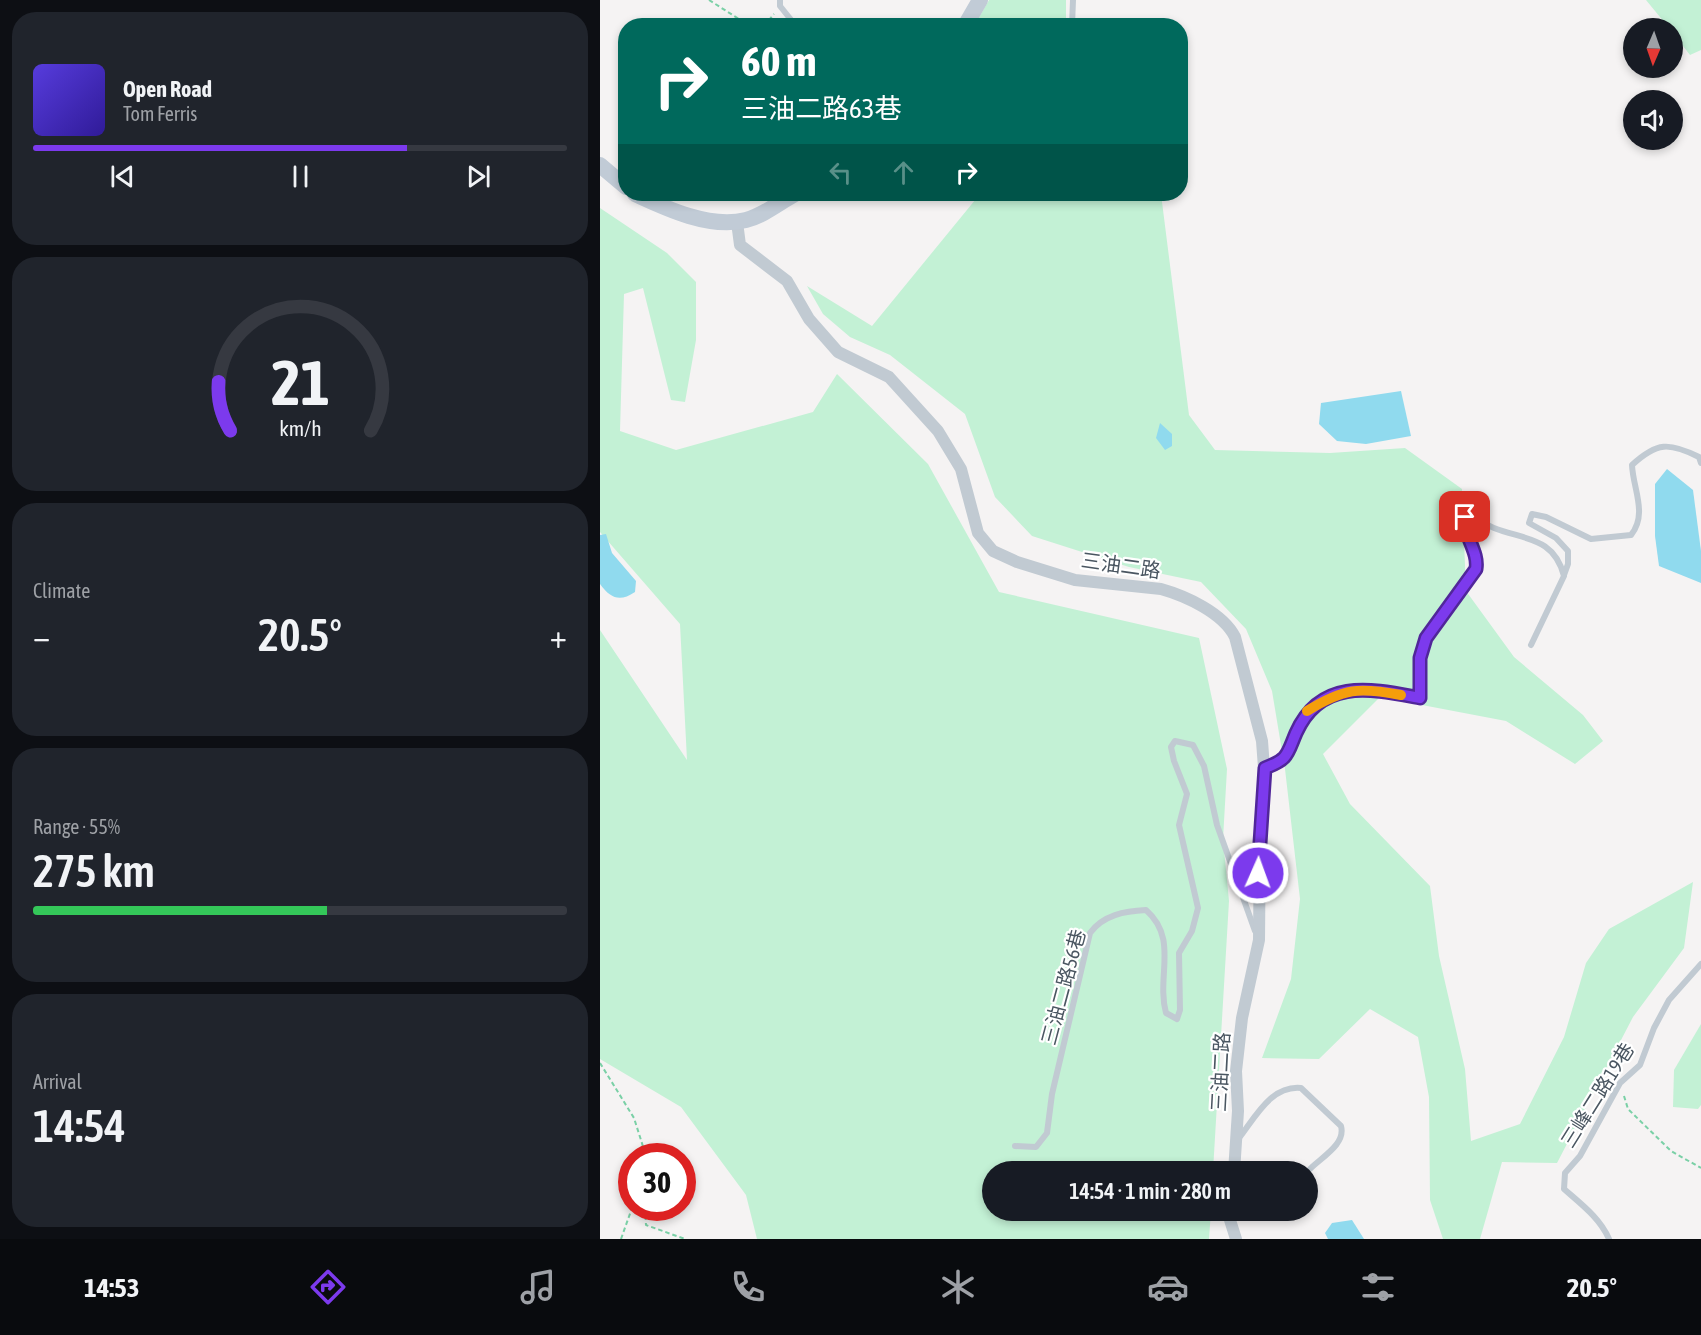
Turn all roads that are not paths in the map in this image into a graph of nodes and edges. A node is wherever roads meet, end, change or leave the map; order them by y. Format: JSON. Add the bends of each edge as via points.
{"nodes":[{"id":1,"x":980,"y":0,"type":"edge"},
{"id":2,"x":1073,"y":0,"type":"edge"},
{"id":3,"x":780,"y":3,"type":"edge"},
{"id":4,"x":790,"y":18,"type":"edge"},
{"id":5,"x":970,"y":18,"type":"edge"},
{"id":6,"x":1072,"y":18,"type":"edge"},
{"id":7,"x":600,"y":165,"type":"edge"},
{"id":8,"x":618,"y":180,"type":"edge"},
{"id":9,"x":653,"y":201,"type":"edge"},
{"id":10,"x":782,"y":201,"type":"edge"},
{"id":11,"x":737,"y":222,"type":"junction"},
{"id":12,"x":1701,"y":463,"type":"edge"},
{"id":13,"x":1564,"y":576,"type":"junction"},
{"id":14,"x":1531,"y":645,"type":"dead end"},
{"id":15,"x":1265,"y":768,"type":"junction"},
{"id":16,"x":1259,"y":940,"type":"junction"},
{"id":17,"x":1701,"y":964,"type":"edge"},
{"id":18,"x":1236,"y":1141,"type":"junction"},
{"id":19,"x":1015,"y":1146,"type":"dead end"},
{"id":20,"x":1235,"y":1161,"type":"edge"},
{"id":21,"x":1318,"y":1162,"type":"edge"},
{"id":22,"x":1230,"y":1221,"type":"edge"},
{"id":23,"x":1236,"y":1239,"type":"edge"},
{"id":24,"x":1609,"y":1239,"type":"edge"}],
"edges":[{"from":1,"to":5,"type":"street"},
{"from":2,"to":6,"type":"lane"},
{"from":3,"to":4,"type":"lane"},
{"from":7,"to":8,"type":"street"},
{"from":9,"to":11,"type":"street","via":[[683,213]]},
{"from":10,"to":11,"type":"street"},
{"from":11,"to":15,"type":"street","name":"三油二路","via":[[740,245],[787,281],[809,319],[838,352],[889,377],[938,430],[961,469],[978,533],[993,551],[1075,580],[1174,593],[1230,626],[1262,741]]},
{"from":12,"to":13,"type":"lane","via":[[1699,457],[1680,448],[1664,446],[1648,450],[1632,465],[1640,502],[1639,525],[1631,535],[1591,539],[1532,514],[1529,523],[1556,538],[1568,551]]},
{"from":13,"to":14,"type":"lane"},
{"from":13,"to":15,"type":"lane","via":[[1547,546],[1491,527],[1470,511],[1464,527],[1478,561],[1476,569],[1426,638],[1420,658],[1420,698],[1372,689],[1337,694],[1307,711],[1289,754],[1282,762]]},
{"from":15,"to":16,"type":"street","name":"三油二路","via":[[1259,840]]},
{"from":16,"to":18,"type":"street","name":"三油二路","via":[[1242,1018],[1236,1071]]},
{"from":16,"to":19,"type":"lane","name":"三油二路56巷","via":[[1217,825],[1204,766],[1192,745],[1175,741],[1171,747],[1174,761],[1187,794],[1179,825],[1198,908],[1192,931],[1179,953],[1177,1019],[1166,1013],[1162,1001],[1164,936],[1158,920],[1146,910],[1126,911],[1097,923],[1090,933],[1052,1094],[1047,1133],[1036,1147]]},
{"from":17,"to":24,"type":"lane","name":"三峰二路19巷","via":[[1669,1000],[1640,1065],[1620,1083],[1580,1156],[1565,1173],[1564,1189],[1587,1209]]},
{"from":18,"to":20,"type":"street","name":"三油二路"},
{"from":18,"to":21,"type":"lane","via":[[1274,1094],[1301,1088],[1343,1132],[1341,1140]]},
{"from":22,"to":23,"type":"street"}]}
